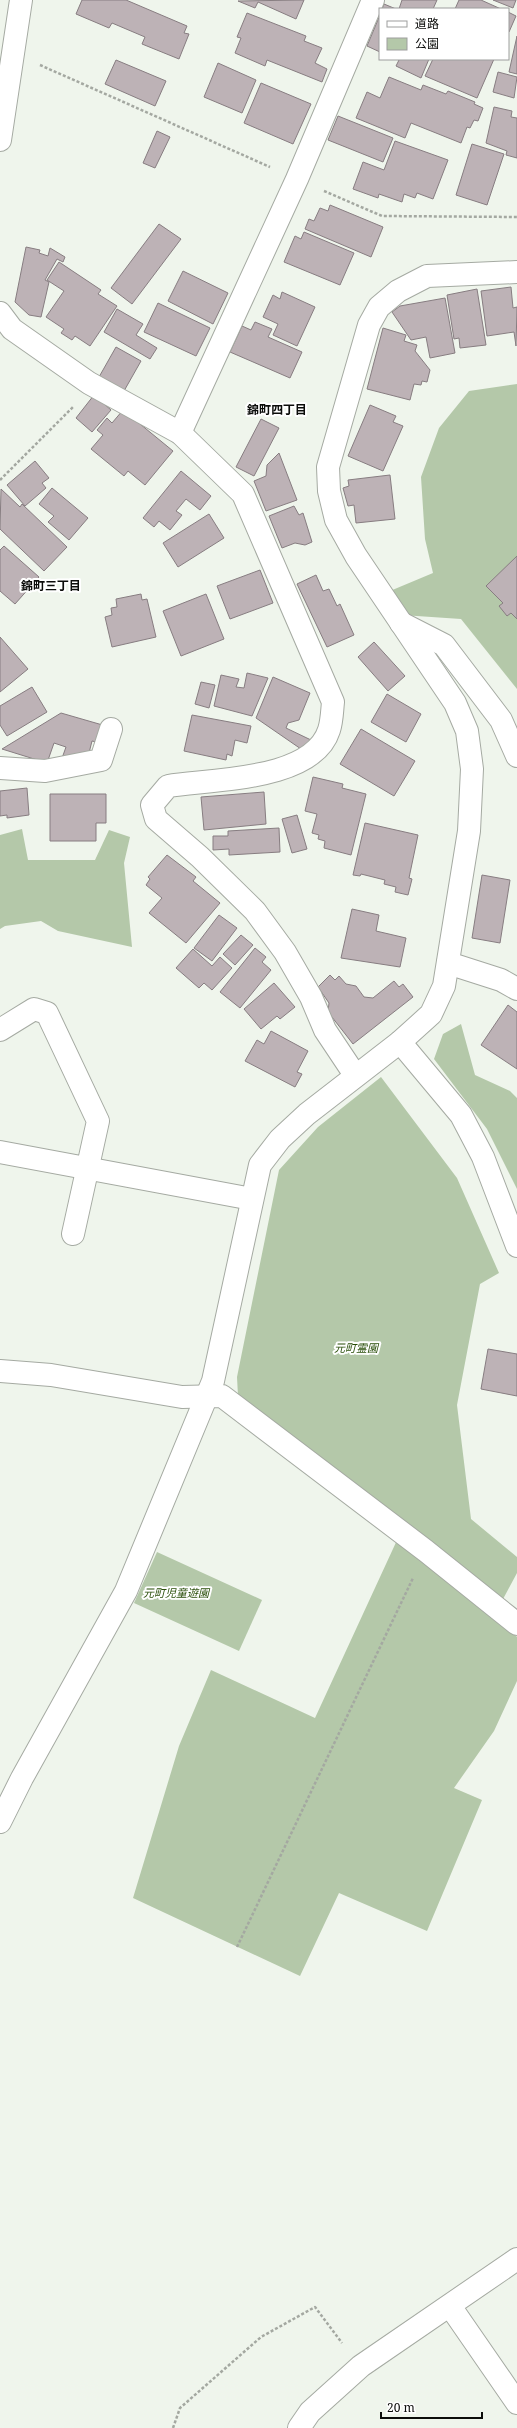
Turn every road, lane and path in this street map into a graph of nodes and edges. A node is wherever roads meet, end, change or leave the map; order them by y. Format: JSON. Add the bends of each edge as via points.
{"nodes":[{"id":1,"x":21,"y":0,"type":"edge"},
{"id":2,"x":373,"y":0,"type":"edge"},
{"id":3,"x":0,"y":140,"type":"edge"},
{"id":4,"x":517,"y":272,"type":"edge"},
{"id":5,"x":0,"y":313,"type":"edge"},
{"id":6,"x":90,"y":383,"type":"junction"},
{"id":7,"x":180,"y":433,"type":"junction"},
{"id":8,"x":0,"y":480,"type":"edge"},
{"id":9,"x":400,"y":622,"type":"junction"},
{"id":10,"x":111,"y":729,"type":"dead end"},
{"id":11,"x":517,"y":756,"type":"edge"},
{"id":12,"x":0,"y":768,"type":"edge"},
{"id":13,"x":448,"y":963,"type":"junction"},
{"id":14,"x":517,"y":989,"type":"edge"},
{"id":15,"x":0,"y":1030,"type":"edge"},
{"id":16,"x":400,"y":1042,"type":"junction"},
{"id":17,"x":355,"y":1075,"type":"junction"},
{"id":18,"x":0,"y":1152,"type":"edge"},
{"id":19,"x":88,"y":1167,"type":"junction"},
{"id":20,"x":252,"y":1199,"type":"junction"},
{"id":21,"x":73,"y":1234,"type":"dead end"},
{"id":22,"x":517,"y":1246,"type":"edge"},
{"id":23,"x":0,"y":1372,"type":"edge"},
{"id":24,"x":206,"y":1395,"type":"junction"},
{"id":25,"x":426,"y":1551,"type":"junction"},
{"id":26,"x":517,"y":1624,"type":"edge"},
{"id":27,"x":0,"y":1822,"type":"edge"},
{"id":28,"x":237,"y":1947,"type":"dead end"},
{"id":29,"x":517,"y":2259,"type":"edge"},
{"id":30,"x":450,"y":2306,"type":"junction"},
{"id":31,"x":360,"y":2366,"type":"junction"},
{"id":32,"x":517,"y":2403,"type":"edge"},
{"id":33,"x":173,"y":2428,"type":"edge"},
{"id":34,"x":299,"y":2428,"type":"edge"}],
"edges":[{"from":1,"to":3,"type":"street"},
{"from":2,"to":7,"type":"street","via":[[297,179]]},
{"from":4,"to":9,"type":"street","via":[[428,276],[398,291],[379,307],[369,325],[328,467],[329,491],[336,520],[356,556]]},
{"from":5,"to":6,"type":"street","via":[[12,329]]},
{"from":6,"to":7,"type":"street"},
{"from":6,"to":8,"type":"path","via":[[86,394]]},
{"from":7,"to":17,"type":"street","via":[[244,494],[333,702],[329,731],[313,753],[283,770],[168,786],[152,805],[156,819],[200,857],[255,911],[285,952],[311,997],[325,1030]]},
{"from":9,"to":11,"type":"street","via":[[444,645],[502,720]]},
{"from":9,"to":13,"type":"street","via":[[455,703],[468,739],[472,769],[469,831]]},
{"from":10,"to":12,"type":"street","via":[[101,760],[45,771]]},
{"from":13,"to":14,"type":"street","via":[[501,980]]},
{"from":13,"to":16,"type":"street","via":[[444,986],[431,1014]]},
{"from":15,"to":19,"type":"street","via":[[34,1009],[46,1013],[98,1121]]},
{"from":16,"to":17,"type":"street"},
{"from":16,"to":22,"type":"street","via":[[461,1115],[483,1157]]},
{"from":17,"to":20,"type":"street","via":[[280,1139],[260,1165]]},
{"from":18,"to":19,"type":"street"},
{"from":19,"to":20,"type":"street"},
{"from":19,"to":21,"type":"street"},
{"from":20,"to":24,"type":"street","via":[[213,1381]]},
{"from":23,"to":24,"type":"street","via":[[51,1375],[182,1397]]},
{"from":24,"to":25,"type":"street","via":[[222,1396]]},
{"from":24,"to":27,"type":"street","via":[[126,1591]]},
{"from":25,"to":26,"type":"street"},
{"from":25,"to":28,"type":"path"},
{"from":29,"to":30,"type":"street"},
{"from":30,"to":31,"type":"street","via":[[414,2327]]},
{"from":30,"to":32,"type":"street"},
{"from":31,"to":33,"type":"path","via":[[315,2307],[262,2336],[180,2408]]},
{"from":31,"to":34,"type":"street","via":[[310,2412]]}]}
